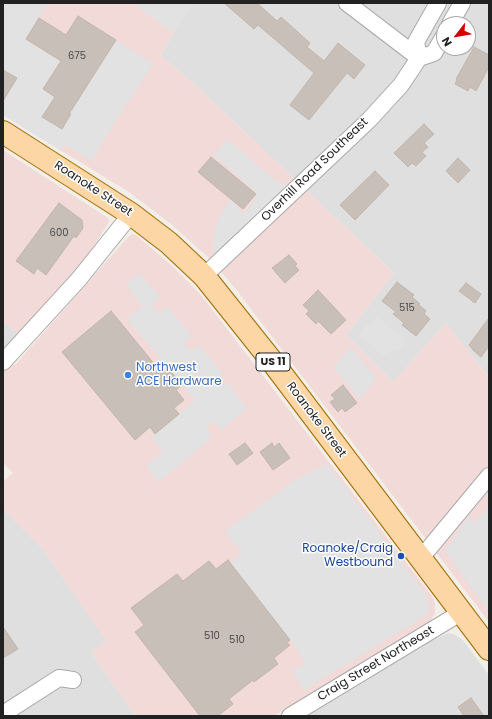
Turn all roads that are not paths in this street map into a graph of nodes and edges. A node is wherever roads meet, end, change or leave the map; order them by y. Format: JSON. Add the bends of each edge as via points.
{"nodes":[{"id":1,"x":347,"y":3,"type":"edge"},
{"id":2,"x":438,"y":3,"type":"edge"},
{"id":3,"x":462,"y":3,"type":"edge"},
{"id":4,"x":455,"y":16,"type":"edge"},
{"id":5,"x":436,"y":50,"type":"edge"},
{"id":6,"x":419,"y":58,"type":"junction"},
{"id":7,"x":3,"y":132,"type":"edge"},
{"id":8,"x":131,"y":214,"type":"junction"},
{"id":9,"x":204,"y":276,"type":"junction"},
{"id":10,"x":3,"y":362,"type":"edge"},
{"id":11,"x":489,"y":476,"type":"edge"},
{"id":12,"x":421,"y":558,"type":"junction"},
{"id":13,"x":462,"y":612,"type":"junction"},
{"id":14,"x":489,"y":649,"type":"edge"},
{"id":15,"x":73,"y":680,"type":"dead end"},
{"id":16,"x":3,"y":714,"type":"edge"},
{"id":17,"x":290,"y":716,"type":"edge"}],
"edges":[{"from":1,"to":6,"type":"street"},
{"from":2,"to":6,"type":"street","via":[[416,42]]},
{"from":3,"to":4,"type":"street"},
{"from":5,"to":6,"type":"street","via":[[434,53]]},
{"from":6,"to":9,"type":"street","name":"Overhill Road Southeast","via":[[401,86],[369,120]]},
{"from":7,"to":8,"type":"main road","name":"Roanoke Street","number":"US 11"},
{"from":8,"to":9,"type":"main road","name":"Roanoke Street","number":"US 11","via":[[169,243]]},
{"from":8,"to":10,"type":"street","via":[[79,279]]},
{"from":9,"to":12,"type":"main road","name":"Roanoke Street","number":"US 11"},
{"from":11,"to":12,"type":"street"},
{"from":12,"to":13,"type":"main road","name":"Roanoke Street","number":"US 11"},
{"from":13,"to":14,"type":"main road","name":"Roanoke Street","number":"US 11"},
{"from":13,"to":17,"type":"street","name":"Craig Street Northeast"},
{"from":15,"to":16,"type":"street","via":[[59,678]]}]}
